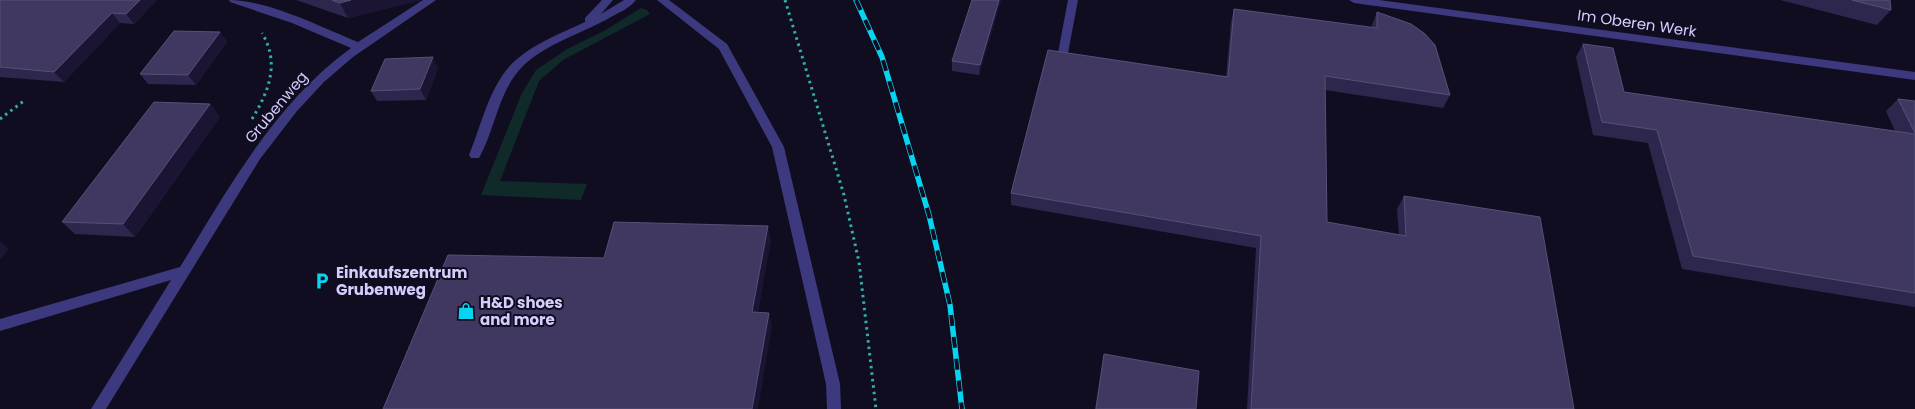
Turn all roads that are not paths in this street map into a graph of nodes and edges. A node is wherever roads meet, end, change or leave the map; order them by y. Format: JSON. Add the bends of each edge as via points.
{"nodes":[{"id":1,"x":234,"y":0,"type":"edge"},
{"id":2,"x":431,"y":0,"type":"edge"},
{"id":3,"x":608,"y":0,"type":"edge"},
{"id":4,"x":630,"y":0,"type":"edge"},
{"id":5,"x":662,"y":0,"type":"edge"},
{"id":6,"x":1073,"y":0,"type":"edge"},
{"id":7,"x":1354,"y":0,"type":"edge"},
{"id":8,"x":584,"y":26,"type":"junction"},
{"id":9,"x":359,"y":47,"type":"junction"},
{"id":10,"x":1063,"y":53,"type":"edge"},
{"id":11,"x":1915,"y":76,"type":"edge"},
{"id":12,"x":475,"y":155,"type":"dead end"},
{"id":13,"x":184,"y":271,"type":"junction"},
{"id":14,"x":0,"y":325,"type":"edge"},
{"id":15,"x":98,"y":409,"type":"edge"},
{"id":16,"x":834,"y":409,"type":"edge"}],
"edges":[{"from":1,"to":9,"type":"street"},
{"from":2,"to":9,"type":"street","name":"Grubenweg"},
{"from":3,"to":8,"type":"street"},
{"from":4,"to":8,"type":"street","via":[[609,15]]},
{"from":5,"to":16,"type":"street","via":[[723,48],[778,147],[833,384]]},
{"from":6,"to":10,"type":"street"},
{"from":7,"to":11,"type":"street","name":"Im Oberen Werk"},
{"from":8,"to":12,"type":"street","via":[[540,50],[511,73]]},
{"from":9,"to":13,"type":"street","name":"Grubenweg","via":[[306,93],[284,118],[256,156]]},
{"from":13,"to":14,"type":"street"},
{"from":13,"to":15,"type":"street","name":"Grubenweg"}]}
